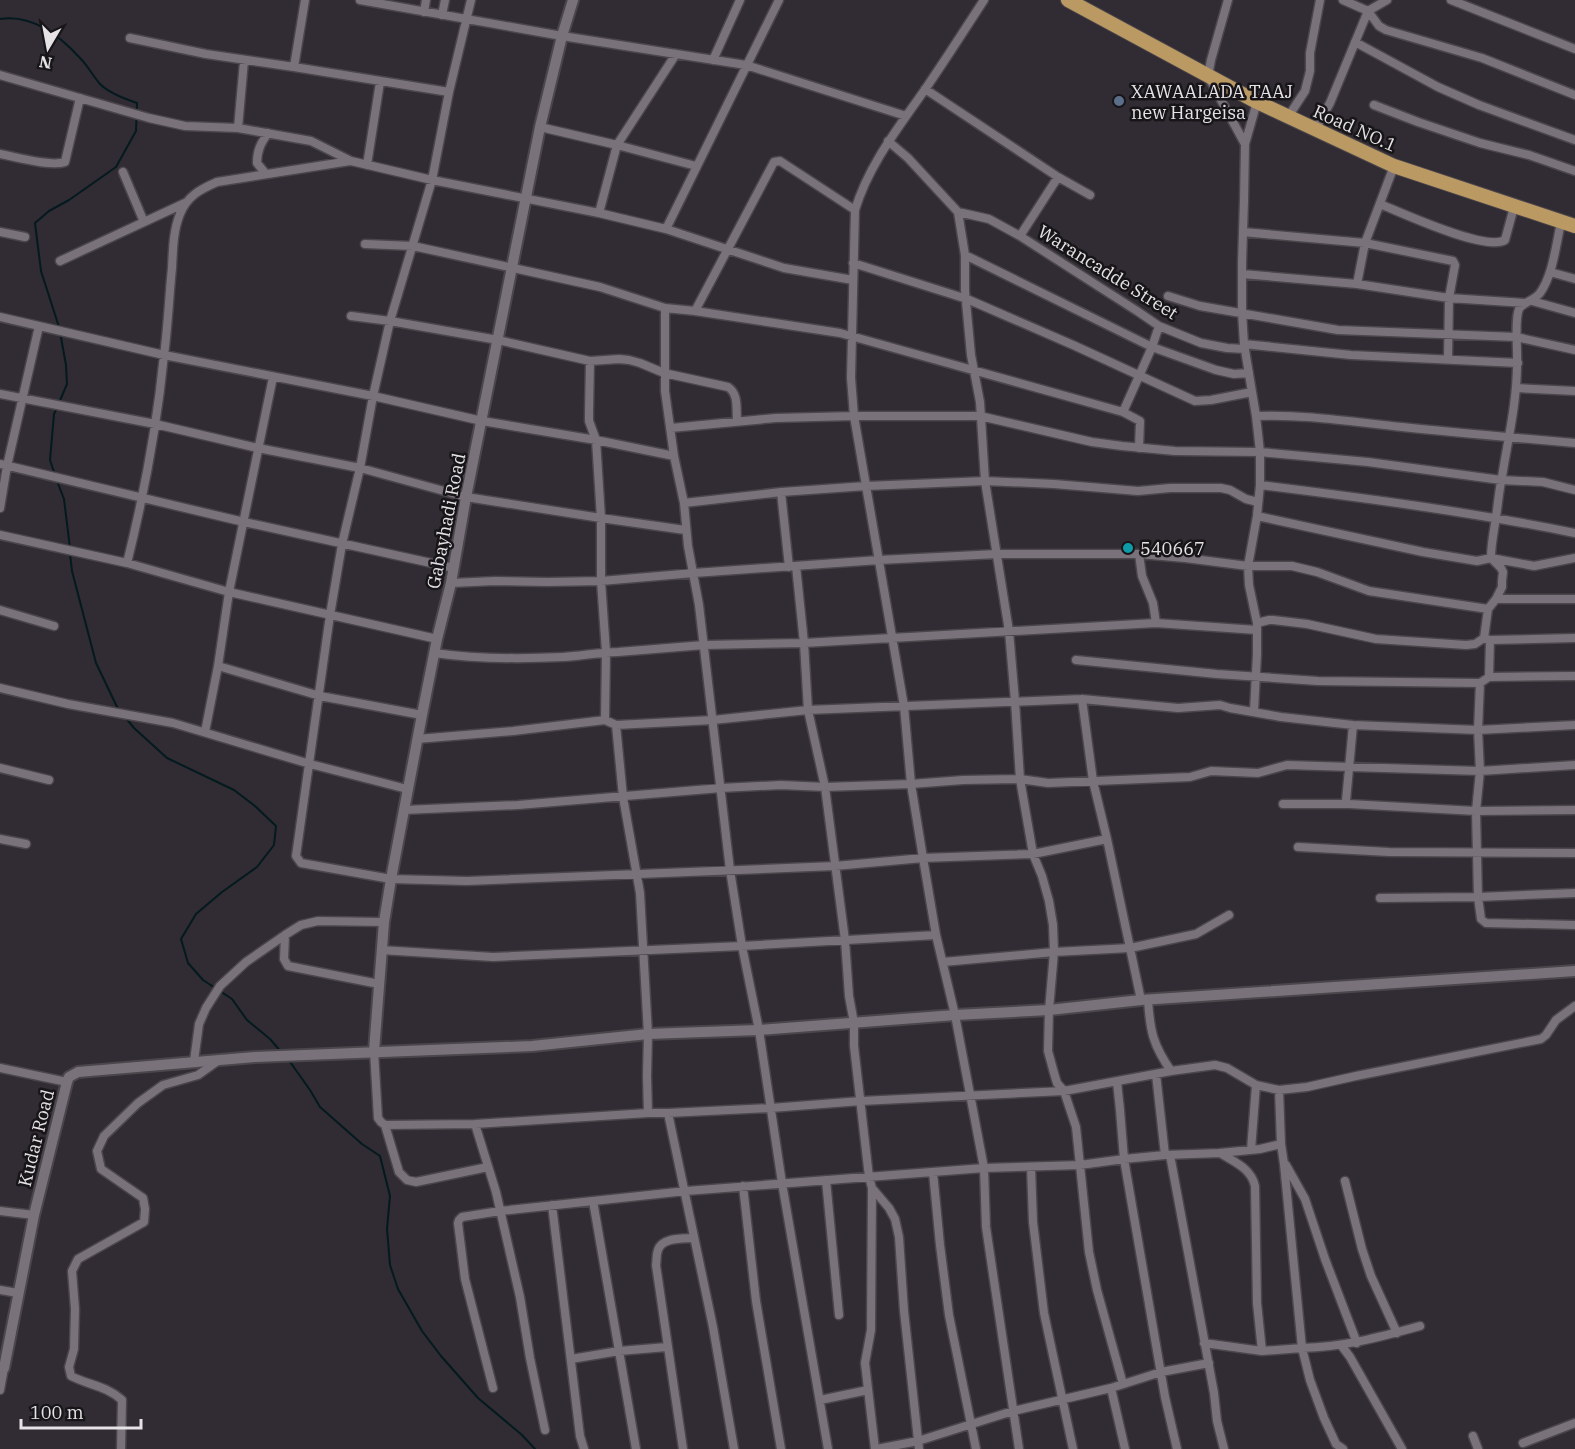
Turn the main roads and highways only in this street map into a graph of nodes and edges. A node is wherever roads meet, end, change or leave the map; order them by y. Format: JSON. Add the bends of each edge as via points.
{"nodes":[{"id":1,"x":1068,"y":0,"type":"edge"},
{"id":2,"x":1568,"y":225,"type":"edge"}],
"edges":[{"from":1,"to":2,"type":"highway","name":"Road NO.1","via":[[1257,102],[1394,166]]}]}
